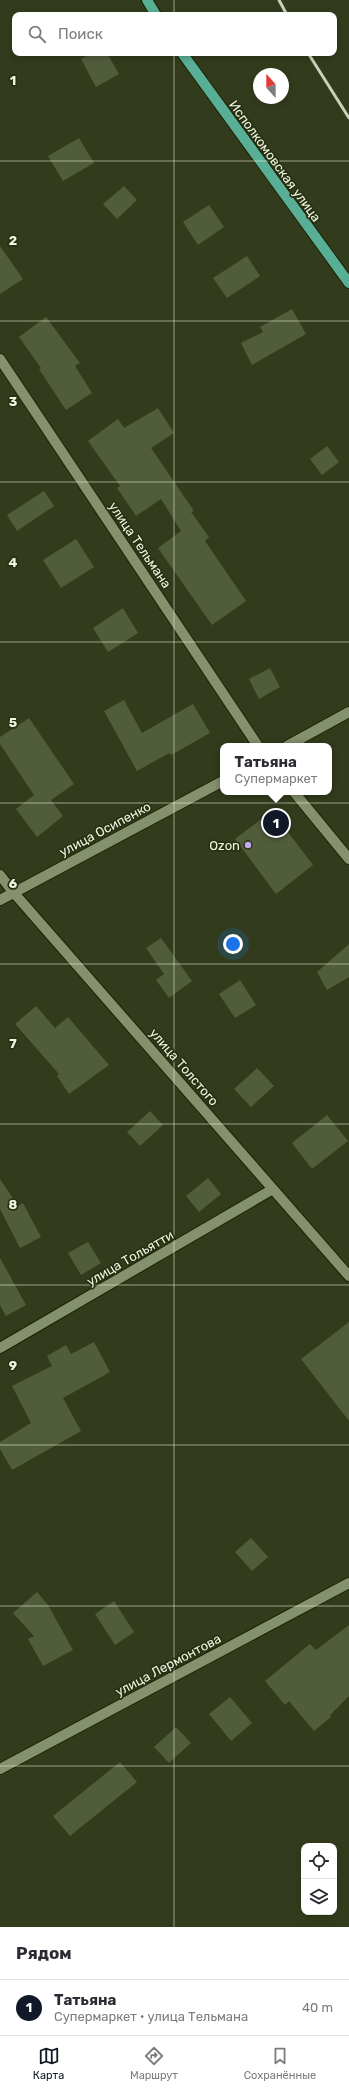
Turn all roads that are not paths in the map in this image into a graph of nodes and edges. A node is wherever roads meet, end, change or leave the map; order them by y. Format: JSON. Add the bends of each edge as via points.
{"nodes":[{"id":1,"x":147,"y":0,"type":"edge"},
{"id":2,"x":154,"y":12,"type":"edge"},
{"id":3,"x":184,"y":56,"type":"edge"},
{"id":4,"x":349,"y":283,"type":"edge"},
{"id":5,"x":0,"y":359,"type":"edge"},
{"id":6,"x":349,"y":712,"type":"edge"},
{"id":7,"x":256,"y":743,"type":"edge"},
{"id":8,"x":292,"y":743,"type":"edge"},
{"id":9,"x":220,"y":783,"type":"edge"},
{"id":10,"x":296,"y":795,"type":"edge"},
{"id":11,"x":349,"y":860,"type":"edge"},
{"id":12,"x":0,"y":875,"type":"edge"},
{"id":13,"x":14,"y":893,"type":"junction"},
{"id":14,"x":0,"y":900,"type":"edge"},
{"id":15,"x":273,"y":1189,"type":"junction"},
{"id":16,"x":349,"y":1276,"type":"edge"},
{"id":17,"x":0,"y":1348,"type":"edge"},
{"id":18,"x":349,"y":1583,"type":"edge"},
{"id":19,"x":0,"y":1769,"type":"edge"}],
"edges":[{"from":1,"to":2,"type":"main road"},
{"from":3,"to":4,"type":"main road","name":"Исполкомовская улица"},
{"from":5,"to":7,"type":"street","name":"улица Тельмана"},
{"from":6,"to":8,"type":"street"},
{"from":9,"to":13,"type":"street","name":"улица Осипенко"},
{"from":10,"to":11,"type":"street"},
{"from":12,"to":13,"type":"street","name":"улица Толстого"},
{"from":13,"to":14,"type":"street","name":"улица Осипенко"},
{"from":13,"to":15,"type":"street","name":"улица Толстого"},
{"from":15,"to":16,"type":"street","name":"улица Толстого"},
{"from":15,"to":17,"type":"street","name":"улица Тольятти"},
{"from":18,"to":19,"type":"street","name":"улица Лермонтова"}]}
